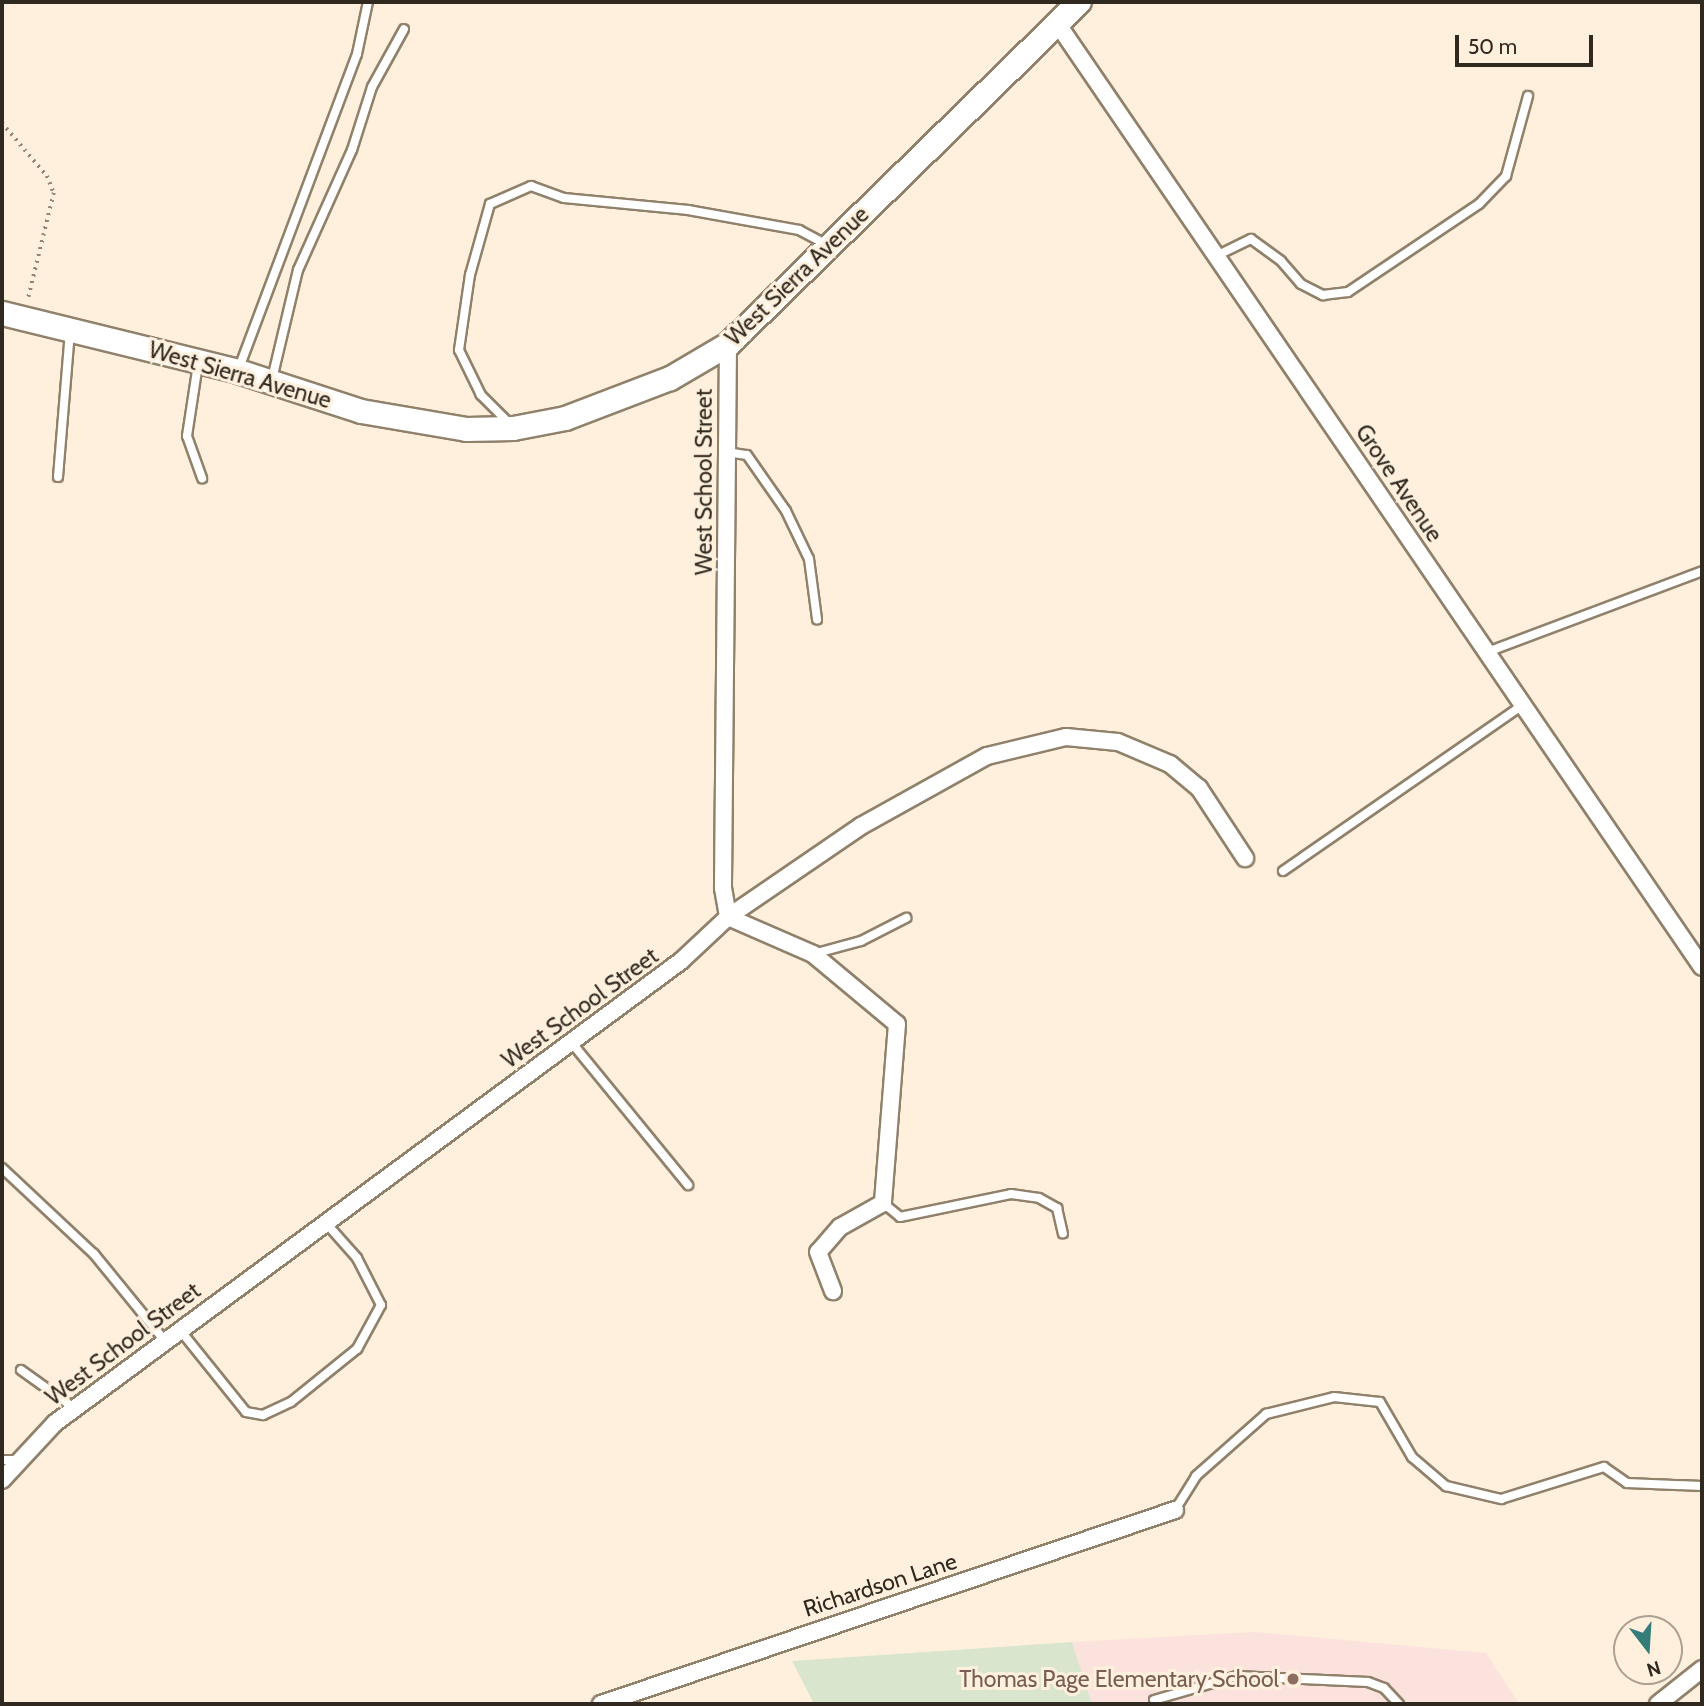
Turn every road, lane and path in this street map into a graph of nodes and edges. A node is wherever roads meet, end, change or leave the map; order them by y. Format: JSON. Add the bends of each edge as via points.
{"nodes":[{"id":1,"x":369,"y":2,"type":"edge"},
{"id":2,"x":1079,"y":2,"type":"edge"},
{"id":3,"x":1057,"y":23,"type":"junction"},
{"id":4,"x":404,"y":29,"type":"dead end"},
{"id":5,"x":1528,"y":96,"type":"dead end"},
{"id":6,"x":2,"y":123,"type":"edge"},
{"id":7,"x":829,"y":246,"type":"junction"},
{"id":8,"x":1216,"y":256,"type":"junction"},
{"id":9,"x":2,"y":313,"type":"edge"},
{"id":10,"x":25,"y":315,"type":"junction"},
{"id":11,"x":71,"y":329,"type":"junction"},
{"id":12,"x":728,"y":344,"type":"junction"},
{"id":13,"x":199,"y":361,"type":"junction"},
{"id":14,"x":238,"y":371,"type":"junction"},
{"id":15,"x":272,"y":382,"type":"junction"},
{"id":16,"x":513,"y":428,"type":"junction"},
{"id":17,"x":727,"y":452,"type":"junction"},
{"id":18,"x":58,"y":477,"type":"dead end"},
{"id":19,"x":202,"y":478,"type":"dead end"},
{"id":20,"x":1702,"y":571,"type":"edge"},
{"id":21,"x":817,"y":620,"type":"dead end"},
{"id":22,"x":1487,"y":652,"type":"junction"},
{"id":23,"x":1523,"y":705,"type":"junction"},
{"id":24,"x":1245,"y":858,"type":"dead end"},
{"id":25,"x":1283,"y":872,"type":"dead end"},
{"id":26,"x":728,"y":917,"type":"junction"},
{"id":27,"x":906,"y":918,"type":"dead end"},
{"id":28,"x":813,"y":954,"type":"junction"},
{"id":29,"x":1702,"y":967,"type":"edge"},
{"id":30,"x":571,"y":1042,"type":"junction"},
{"id":31,"x":2,"y":1168,"type":"edge"},
{"id":32,"x":688,"y":1185,"type":"dead end"},
{"id":33,"x":883,"y":1203,"type":"junction"},
{"id":34,"x":326,"y":1223,"type":"junction"},
{"id":35,"x":1063,"y":1233,"type":"dead end"},
{"id":36,"x":833,"y":1291,"type":"dead end"},
{"id":37,"x":180,"y":1330,"type":"junction"},
{"id":38,"x":165,"y":1342,"type":"junction"},
{"id":39,"x":21,"y":1370,"type":"dead end"},
{"id":40,"x":74,"y":1408,"type":"junction"},
{"id":41,"x":10,"y":1460,"type":"edge"},
{"id":42,"x":2,"y":1480,"type":"edge"},
{"id":43,"x":1702,"y":1486,"type":"edge"},
{"id":44,"x":1175,"y":1510,"type":"joint"},
{"id":45,"x":1702,"y":1669,"type":"edge"},
{"id":46,"x":1154,"y":1700,"type":"dead end"},
{"id":47,"x":601,"y":1704,"type":"edge"},
{"id":48,"x":1399,"y":1704,"type":"edge"},
{"id":49,"x":1658,"y":1704,"type":"edge"}],
"edges":[{"from":1,"to":14,"type":"lane","via":[[357,54]]},
{"from":2,"to":3,"type":"main road","name":"West Sierra Avenue"},
{"from":3,"to":7,"type":"main road","name":"West Sierra Avenue"},
{"from":3,"to":8,"type":"street","name":"Grove Avenue"},
{"from":4,"to":15,"type":"lane","via":[[372,87],[352,150],[298,270]]},
{"from":5,"to":8,"type":"lane","via":[[1506,176],[1479,204],[1348,292],[1323,295],[1301,284],[1281,261],[1251,239]]},
{"from":6,"to":10,"type":"path","via":[[47,176],[54,193]]},
{"from":7,"to":12,"type":"main road","name":"West Sierra Avenue"},
{"from":7,"to":16,"type":"lane","via":[[799,230],[688,210],[564,198],[531,186],[490,204],[470,275],[459,350],[481,395]]},
{"from":8,"to":22,"type":"street","name":"Grove Avenue"},
{"from":9,"to":10,"type":"main road","name":"West Sierra Avenue"},
{"from":10,"to":11,"type":"main road","name":"West Sierra Avenue"},
{"from":11,"to":13,"type":"main road","name":"West Sierra Avenue"},
{"from":11,"to":18,"type":"lane"},
{"from":12,"to":16,"type":"main road","name":"West Sierra Avenue","via":[[670,378],[625,397],[565,418]]},
{"from":12,"to":17,"type":"street","name":"West School Street"},
{"from":13,"to":14,"type":"main road","name":"West Sierra Avenue"},
{"from":13,"to":19,"type":"lane","via":[[187,436]]},
{"from":14,"to":15,"type":"main road","name":"West Sierra Avenue"},
{"from":15,"to":16,"type":"main road","name":"West Sierra Avenue","via":[[361,411],[466,429]]},
{"from":17,"to":21,"type":"lane","via":[[747,455],[786,511],[809,559]]},
{"from":17,"to":26,"type":"street","name":"West School Street","via":[[723,888]]},
{"from":20,"to":22,"type":"lane"},
{"from":22,"to":23,"type":"street","name":"Grove Avenue"},
{"from":23,"to":25,"type":"lane"},
{"from":23,"to":29,"type":"street","name":"Grove Avenue"},
{"from":24,"to":26,"type":"street","via":[[1199,788],[1170,764],[1118,742],[1066,737],[986,757],[861,826]]},
{"from":26,"to":28,"type":"street"},
{"from":26,"to":30,"type":"street","name":"West School Street","via":[[681,961]]},
{"from":27,"to":28,"type":"lane","via":[[861,941]]},
{"from":28,"to":33,"type":"street","via":[[897,1024]]},
{"from":30,"to":32,"type":"lane"},
{"from":30,"to":34,"type":"street","name":"West School Street"},
{"from":31,"to":38,"type":"lane","via":[[94,1254]]},
{"from":33,"to":35,"type":"lane","via":[[900,1217],[1011,1194],[1039,1198],[1057,1208]]},
{"from":33,"to":36,"type":"street","via":[[840,1227],[818,1251]]},
{"from":34,"to":37,"type":"street","name":"West School Street"},
{"from":34,"to":37,"type":"lane","via":[[357,1258],[381,1306],[357,1349],[291,1402],[263,1415],[246,1412]]},
{"from":37,"to":38,"type":"street","name":"West School Street"},
{"from":38,"to":40,"type":"street","name":"West School Street"},
{"from":39,"to":40,"type":"lane"},
{"from":40,"to":41,"type":"street","name":"West School Street"},
{"from":41,"to":42,"type":"street","name":"West School Street"},
{"from":43,"to":44,"type":"lane","via":[[1627,1483],[1604,1467],[1501,1499],[1490,1497],[1446,1486],[1412,1457],[1380,1402],[1334,1397],[1266,1414],[1196,1476]]},
{"from":44,"to":47,"type":"street","name":"Richardson Lane"},
{"from":45,"to":49,"type":"street"},
{"from":46,"to":48,"type":"lane","via":[[1237,1676],[1368,1682],[1384,1688]]}]}
